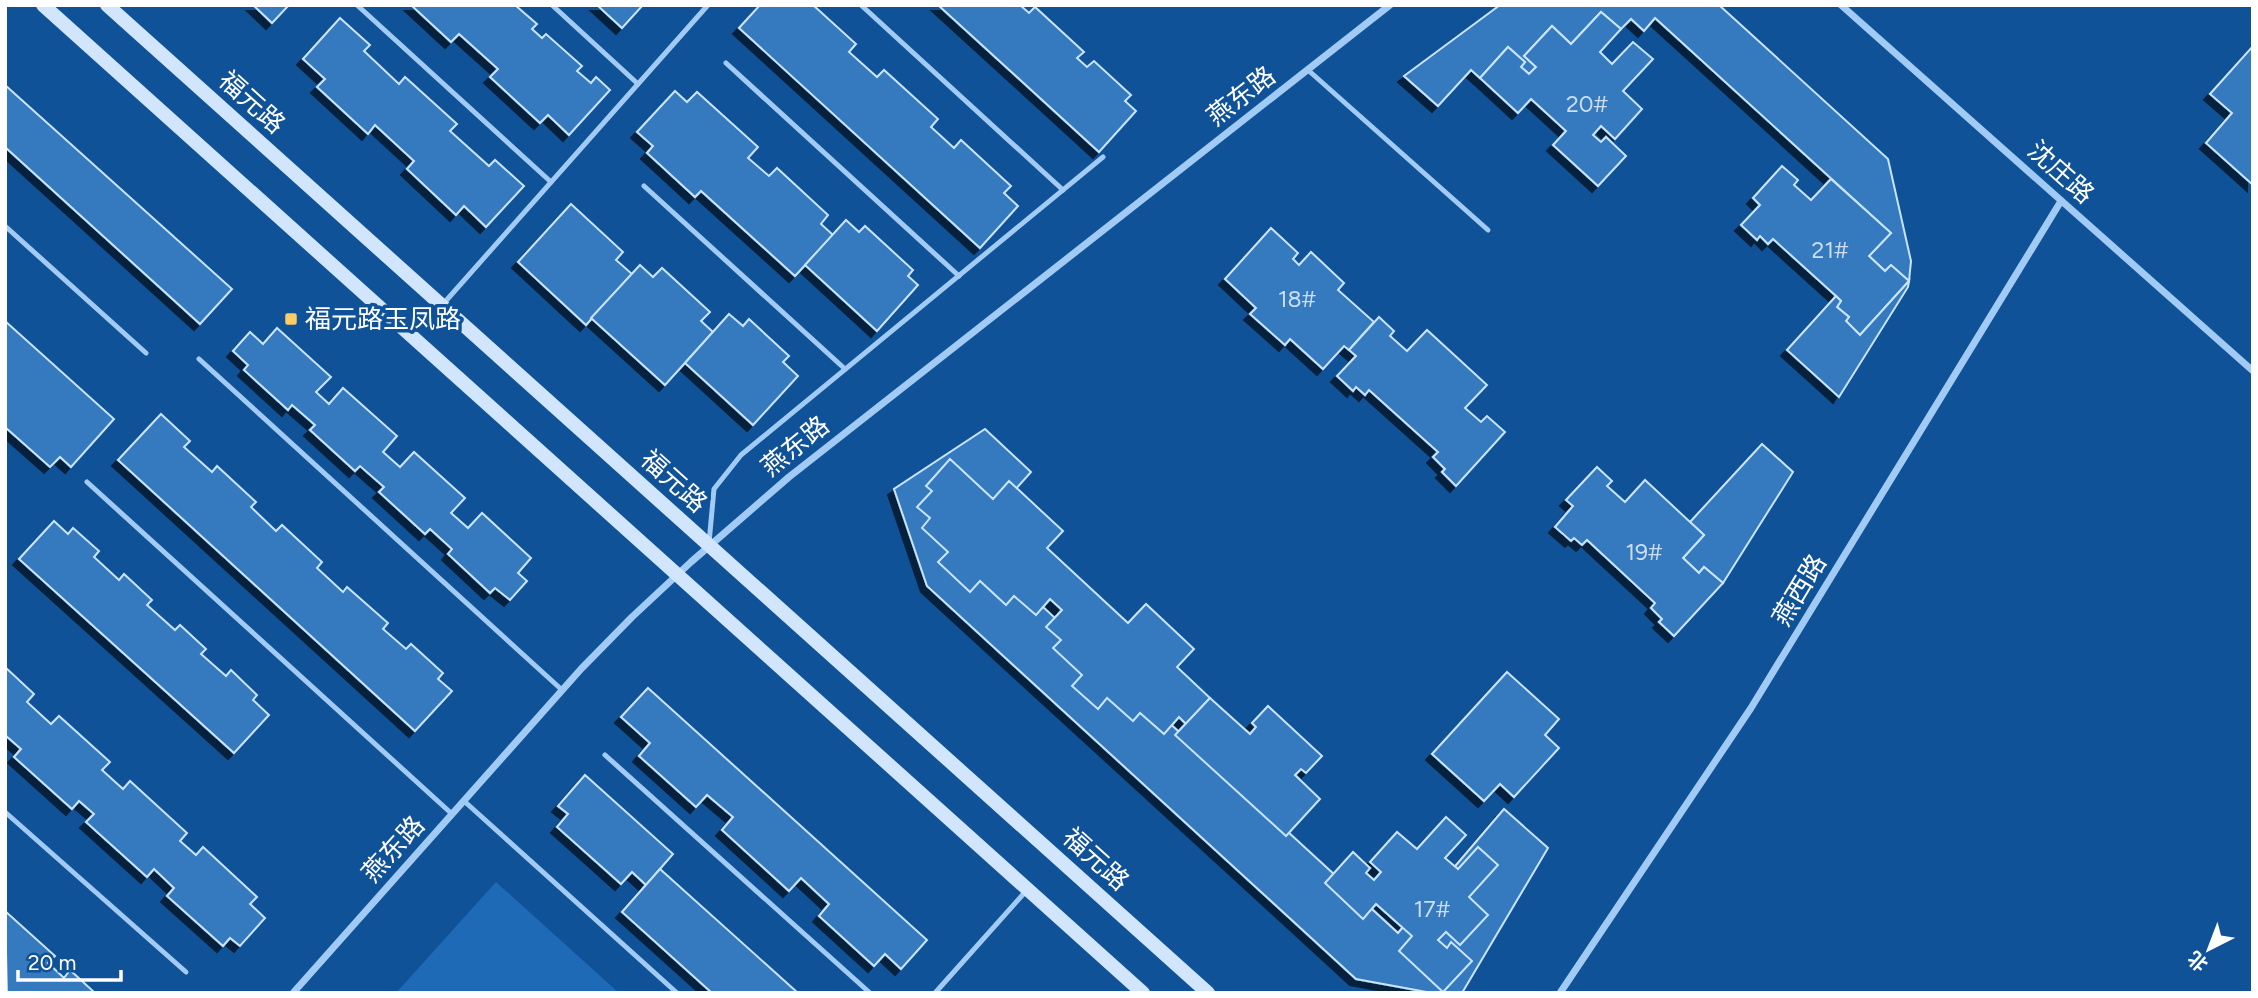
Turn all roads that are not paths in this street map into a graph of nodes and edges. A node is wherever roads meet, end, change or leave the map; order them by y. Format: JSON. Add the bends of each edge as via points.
{"nodes":[{"id":1,"x":43,"y":5,"type":"edge"},
{"id":2,"x":107,"y":5,"type":"edge"},
{"id":3,"x":358,"y":5,"type":"edge"},
{"id":4,"x":552,"y":5,"type":"edge"},
{"id":5,"x":708,"y":5,"type":"edge"},
{"id":6,"x":861,"y":5,"type":"edge"},
{"id":7,"x":1390,"y":5,"type":"edge"},
{"id":8,"x":1841,"y":5,"type":"edge"},
{"id":9,"x":726,"y":62,"type":"dead end"},
{"id":10,"x":1308,"y":70,"type":"junction"},
{"id":11,"x":638,"y":84,"type":"junction"},
{"id":12,"x":1103,"y":157,"type":"dead end"},
{"id":13,"x":551,"y":182,"type":"junction"},
{"id":14,"x":644,"y":186,"type":"dead end"},
{"id":15,"x":1063,"y":190,"type":"junction"},
{"id":16,"x":2061,"y":201,"type":"junction"},
{"id":17,"x":5,"y":226,"type":"edge"},
{"id":18,"x":1488,"y":230,"type":"dead end"},
{"id":19,"x":959,"y":276,"type":"junction"},
{"id":20,"x":442,"y":305,"type":"junction"},
{"id":21,"x":146,"y":353,"type":"dead end"},
{"id":22,"x":200,"y":359,"type":"dead end"},
{"id":23,"x":845,"y":369,"type":"junction"},
{"id":24,"x":2253,"y":371,"type":"edge"},
{"id":25,"x":87,"y":482,"type":"dead end"},
{"id":26,"x":709,"y":546,"type":"junction"},
{"id":27,"x":677,"y":575,"type":"junction"},
{"id":28,"x":562,"y":690,"type":"junction"},
{"id":29,"x":605,"y":755,"type":"dead end"},
{"id":30,"x":464,"y":801,"type":"junction"},
{"id":31,"x":5,"y":812,"type":"edge"},
{"id":32,"x":452,"y":814,"type":"junction"},
{"id":33,"x":1027,"y":889,"type":"junction"},
{"id":34,"x":186,"y":972,"type":"dead end"},
{"id":35,"x":293,"y":993,"type":"edge"},
{"id":36,"x":677,"y":993,"type":"edge"},
{"id":37,"x":870,"y":993,"type":"edge"},
{"id":38,"x":934,"y":993,"type":"edge"},
{"id":39,"x":1143,"y":993,"type":"edge"},
{"id":40,"x":1208,"y":993,"type":"edge"},
{"id":41,"x":1560,"y":993,"type":"edge"}],
"edges":[{"from":1,"to":27,"type":"main road"},
{"from":2,"to":20,"type":"main road","name":"福元路"},
{"from":3,"to":13,"type":"lane"},
{"from":4,"to":11,"type":"lane"},
{"from":5,"to":11,"type":"lane"},
{"from":6,"to":15,"type":"lane"},
{"from":7,"to":10,"type":"street","name":"燕东路"},
{"from":8,"to":16,"type":"street","name":"沈庄路"},
{"from":9,"to":19,"type":"lane"},
{"from":10,"to":18,"type":"lane"},
{"from":10,"to":26,"type":"street","name":"燕东路","via":[[789,477]]},
{"from":11,"to":13,"type":"lane"},
{"from":12,"to":15,"type":"lane"},
{"from":13,"to":20,"type":"lane"},
{"from":14,"to":23,"type":"lane"},
{"from":15,"to":19,"type":"lane"},
{"from":16,"to":24,"type":"street","name":"沈庄路"},
{"from":16,"to":41,"type":"street","name":"燕西路","via":[[1751,708]]},
{"from":17,"to":21,"type":"lane"},
{"from":19,"to":23,"type":"lane"},
{"from":20,"to":26,"type":"main road","name":"福元路"},
{"from":22,"to":28,"type":"lane"},
{"from":23,"to":26,"type":"lane","via":[[741,455],[713,489]]},
{"from":25,"to":32,"type":"lane"},
{"from":26,"to":27,"type":"street","name":"燕东路"},
{"from":26,"to":40,"type":"main road","name":"福元路"},
{"from":27,"to":28,"type":"street","name":"燕东路"},
{"from":27,"to":33,"type":"main road"},
{"from":28,"to":30,"type":"street","name":"燕东路"},
{"from":29,"to":37,"type":"lane"},
{"from":30,"to":32,"type":"street","name":"燕东路"},
{"from":30,"to":36,"type":"lane"},
{"from":31,"to":34,"type":"lane"},
{"from":32,"to":35,"type":"street","name":"燕东路"},
{"from":33,"to":38,"type":"lane"},
{"from":33,"to":39,"type":"main road"}]}
